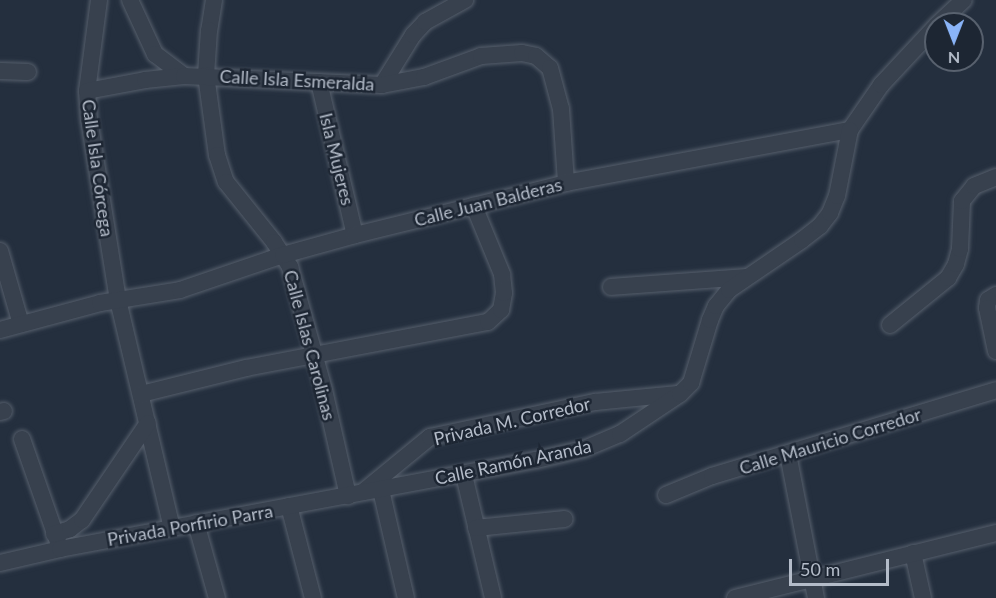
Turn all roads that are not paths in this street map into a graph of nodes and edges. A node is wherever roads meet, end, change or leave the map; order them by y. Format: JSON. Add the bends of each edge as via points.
{"nodes":[{"id":1,"x":99,"y":0,"type":"edge"},
{"id":2,"x":130,"y":0,"type":"edge"},
{"id":3,"x":214,"y":0,"type":"edge"},
{"id":4,"x":465,"y":0,"type":"edge"},
{"id":5,"x":964,"y":0,"type":"edge"},
{"id":6,"x":951,"y":12,"type":"edge"},
{"id":7,"x":924,"y":39,"type":"edge"},
{"id":8,"x":155,"y":54,"type":"junction"},
{"id":9,"x":0,"y":71,"type":"edge"},
{"id":10,"x":28,"y":72,"type":"dead end"},
{"id":11,"x":206,"y":75,"type":"junction"},
{"id":12,"x":184,"y":76,"type":"junction"},
{"id":13,"x":145,"y":80,"type":"junction"},
{"id":14,"x":319,"y":82,"type":"junction"},
{"id":15,"x":382,"y":85,"type":"junction"},
{"id":16,"x":87,"y":92,"type":"junction"},
{"id":17,"x":850,"y":130,"type":"junction"},
{"id":18,"x":996,"y":177,"type":"edge"},
{"id":19,"x":566,"y":183,"type":"junction"},
{"id":20,"x":474,"y":206,"type":"junction"},
{"id":21,"x":355,"y":235,"type":"junction"},
{"id":22,"x":0,"y":251,"type":"edge"},
{"id":23,"x":283,"y":255,"type":"junction"},
{"id":24,"x":747,"y":277,"type":"junction"},
{"id":25,"x":611,"y":287,"type":"dead end"},
{"id":26,"x":992,"y":298,"type":"edge"},
{"id":27,"x":118,"y":300,"type":"junction"},
{"id":28,"x":21,"y":324,"type":"junction"},
{"id":29,"x":890,"y":325,"type":"dead end"},
{"id":30,"x":0,"y":330,"type":"edge"},
{"id":31,"x":996,"y":351,"type":"edge"},
{"id":32,"x":315,"y":356,"type":"junction"},
{"id":33,"x":996,"y":390,"type":"edge"},
{"id":34,"x":141,"y":394,"type":"junction"},
{"id":35,"x":680,"y":394,"type":"junction"},
{"id":36,"x":148,"y":423,"type":"junction"},
{"id":37,"x":22,"y":439,"type":"dead end"},
{"id":38,"x":788,"y":454,"type":"junction"},
{"id":39,"x":464,"y":475,"type":"junction"},
{"id":40,"x":381,"y":490,"type":"junction"},
{"id":41,"x":355,"y":494,"type":"junction"},
{"id":42,"x":666,"y":495,"type":"dead end"},
{"id":43,"x":289,"y":506,"type":"junction"},
{"id":44,"x":565,"y":519,"type":"dead end"},
{"id":45,"x":196,"y":523,"type":"junction"},
{"id":46,"x":172,"y":528,"type":"junction"},
{"id":47,"x":476,"y":528,"type":"junction"},
{"id":48,"x":996,"y":533,"type":"edge"},
{"id":49,"x":57,"y":541,"type":"junction"},
{"id":50,"x":913,"y":553,"type":"junction"},
{"id":51,"x":0,"y":563,"type":"edge"},
{"id":52,"x":812,"y":578,"type":"junction"},
{"id":53,"x":217,"y":598,"type":"edge"},
{"id":54,"x":313,"y":598,"type":"edge"},
{"id":55,"x":406,"y":598,"type":"edge"},
{"id":56,"x":493,"y":598,"type":"edge"},
{"id":57,"x":735,"y":598,"type":"edge"},
{"id":58,"x":816,"y":598,"type":"edge"},
{"id":59,"x":923,"y":598,"type":"edge"}],
"edges":[{"from":1,"to":16,"type":"street","name":"Calle Isla Córcega"},
{"from":2,"to":8,"type":"street"},
{"from":3,"to":11,"type":"street","name":"Calle Islas Carolinas"},
{"from":4,"to":15,"type":"street","via":[[425,22]]},
{"from":5,"to":6,"type":"street"},
{"from":7,"to":17,"type":"street","via":[[881,86]]},
{"from":8,"to":12,"type":"street"},
{"from":8,"to":13,"type":"street"},
{"from":9,"to":10,"type":"street"},
{"from":11,"to":12,"type":"street","name":"Calle Isla Esmeralda"},
{"from":11,"to":14,"type":"street","name":"Calle Isla Esmeralda"},
{"from":11,"to":23,"type":"street","name":"Calle Islas Carolinas","via":[[221,170]]},
{"from":12,"to":13,"type":"street","name":"Calle Isla Esmeralda"},
{"from":13,"to":16,"type":"street","name":"Calle Isla Esmeralda"},
{"from":14,"to":15,"type":"street","name":"Calle Isla Esmeralda"},
{"from":14,"to":21,"type":"street","name":"Isla Mujeres"},
{"from":15,"to":19,"type":"street","name":"Calle Isla Esmeralda","via":[[424,77],[481,56],[536,56],[549,68],[561,109]]},
{"from":16,"to":27,"type":"street","name":"Calle Isla Córcega"},
{"from":17,"to":19,"type":"street","name":"Calle Juan Balderas"},
{"from":17,"to":24,"type":"street","name":"Calle Ramón Aranda","via":[[830,213],[802,240]]},
{"from":18,"to":29,"type":"street","via":[[974,186],[962,201],[960,249],[948,278]]},
{"from":19,"to":20,"type":"street","name":"Calle Juan Balderas"},
{"from":20,"to":21,"type":"street","name":"Calle Juan Balderas"},
{"from":20,"to":32,"type":"street","via":[[502,274],[501,310],[488,322]]},
{"from":21,"to":23,"type":"street","name":"Calle Juan Balderas"},
{"from":22,"to":28,"type":"street"},
{"from":23,"to":27,"type":"street","name":"Calle Juan Balderas","via":[[201,284]]},
{"from":23,"to":32,"type":"street","name":"Calle Islas Carolinas","via":[[295,281]]},
{"from":24,"to":25,"type":"street"},
{"from":24,"to":35,"type":"street","name":"Calle Ramón Aranda","via":[[716,306],[697,369]]},
{"from":26,"to":31,"type":"street","via":[[987,308]]},
{"from":27,"to":28,"type":"street","name":"Calle Juan Balderas"},
{"from":27,"to":34,"type":"street","name":"Calle Isla Córcega"},
{"from":28,"to":30,"type":"street","name":"Calle Juan Balderas"},
{"from":32,"to":34,"type":"street"},
{"from":32,"to":41,"type":"street","name":"Calle Islas Carolinas"},
{"from":33,"to":38,"type":"street","name":"Calle Mauricio Corredor"},
{"from":34,"to":36,"type":"street","name":"Calle Isla Córcega"},
{"from":35,"to":39,"type":"street","name":"Calle Ramón Aranda","via":[[603,442]]},
{"from":35,"to":41,"type":"street","name":"Privada M. Corredor","via":[[595,402],[430,437]]},
{"from":36,"to":46,"type":"street","name":"Calle Isla Córcega"},
{"from":36,"to":49,"type":"street","via":[[82,520]]},
{"from":37,"to":49,"type":"street"},
{"from":38,"to":42,"type":"street","name":"Calle Mauricio Corredor","via":[[712,476]]},
{"from":38,"to":52,"type":"street"},
{"from":39,"to":40,"type":"street","name":"Calle Ramón Aranda"},
{"from":39,"to":47,"type":"street"},
{"from":40,"to":41,"type":"street","name":"Privada Porfirio Parra"},
{"from":40,"to":55,"type":"street"},
{"from":41,"to":43,"type":"street","name":"Privada Porfirio Parra"},
{"from":43,"to":45,"type":"street","name":"Privada Porfirio Parra"},
{"from":43,"to":54,"type":"street"},
{"from":44,"to":47,"type":"street"},
{"from":45,"to":46,"type":"street","name":"Privada Porfirio Parra"},
{"from":45,"to":53,"type":"street"},
{"from":46,"to":49,"type":"street","name":"Privada Porfirio Parra"},
{"from":47,"to":56,"type":"street"},
{"from":48,"to":50,"type":"street"},
{"from":49,"to":51,"type":"street","name":"Privada Porfirio Parra"},
{"from":50,"to":52,"type":"street"},
{"from":50,"to":59,"type":"street"},
{"from":52,"to":57,"type":"street"},
{"from":52,"to":58,"type":"street"}]}
